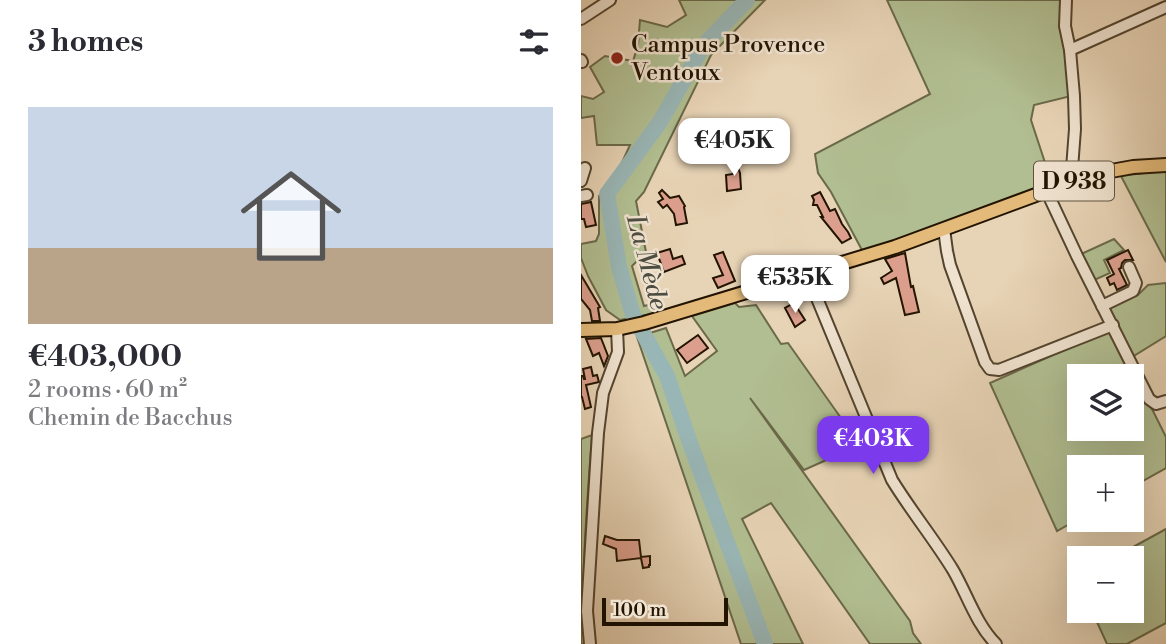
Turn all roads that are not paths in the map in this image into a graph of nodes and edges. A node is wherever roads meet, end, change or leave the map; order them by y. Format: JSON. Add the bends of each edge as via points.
{"nodes":[{"id":1,"x":610,"y":0,"type":"edge"},
{"id":2,"x":1066,"y":0,"type":"edge"},
{"id":3,"x":1166,"y":7,"type":"edge"},
{"id":4,"x":581,"y":19,"type":"edge"},
{"id":5,"x":1070,"y":50,"type":"junction"},
{"id":6,"x":1166,"y":165,"type":"edge"},
{"id":7,"x":585,"y":168,"type":"dead end"},
{"id":8,"x":581,"y":181,"type":"edge"},
{"id":9,"x":1071,"y":181,"type":"junction"},
{"id":10,"x":1047,"y":190,"type":"junction"},
{"id":11,"x":944,"y":229,"type":"junction"},
{"id":12,"x":1129,"y":267,"type":"dead end"},
{"id":13,"x":807,"y":274,"type":"junction"},
{"id":14,"x":1102,"y":306,"type":"junction"},
{"id":15,"x":1112,"y":325,"type":"junction"},
{"id":16,"x":622,"y":328,"type":"junction"},
{"id":17,"x":581,"y":330,"type":"edge"},
{"id":18,"x":1166,"y":401,"type":"edge"},
{"id":19,"x":590,"y":644,"type":"edge"},
{"id":20,"x":996,"y":644,"type":"edge"}],
"edges":[{"from":1,"to":4,"type":"street"},
{"from":2,"to":5,"type":"street"},
{"from":3,"to":5,"type":"street"},
{"from":5,"to":9,"type":"street","via":[[1075,129]]},
{"from":6,"to":9,"type":"main road","number":"D 938"},
{"from":7,"to":8,"type":"street"},
{"from":9,"to":10,"type":"main road","number":"D 938"},
{"from":10,"to":11,"type":"main road","number":"D 938"},
{"from":10,"to":14,"type":"street"},
{"from":11,"to":13,"type":"main road","number":"D 938"},
{"from":11,"to":15,"type":"street","via":[[950,265],[990,369],[999,370]]},
{"from":12,"to":14,"type":"street","via":[[1136,283],[1133,291]]},
{"from":13,"to":16,"type":"main road","number":"D 938"},
{"from":13,"to":20,"type":"street","via":[[892,480]]},
{"from":14,"to":15,"type":"street"},
{"from":15,"to":18,"type":"street","via":[[1150,399],[1156,404]]},
{"from":16,"to":17,"type":"main road","number":"D 938"},
{"from":16,"to":19,"type":"street","via":[[603,393],[598,433],[587,611]]}]}
